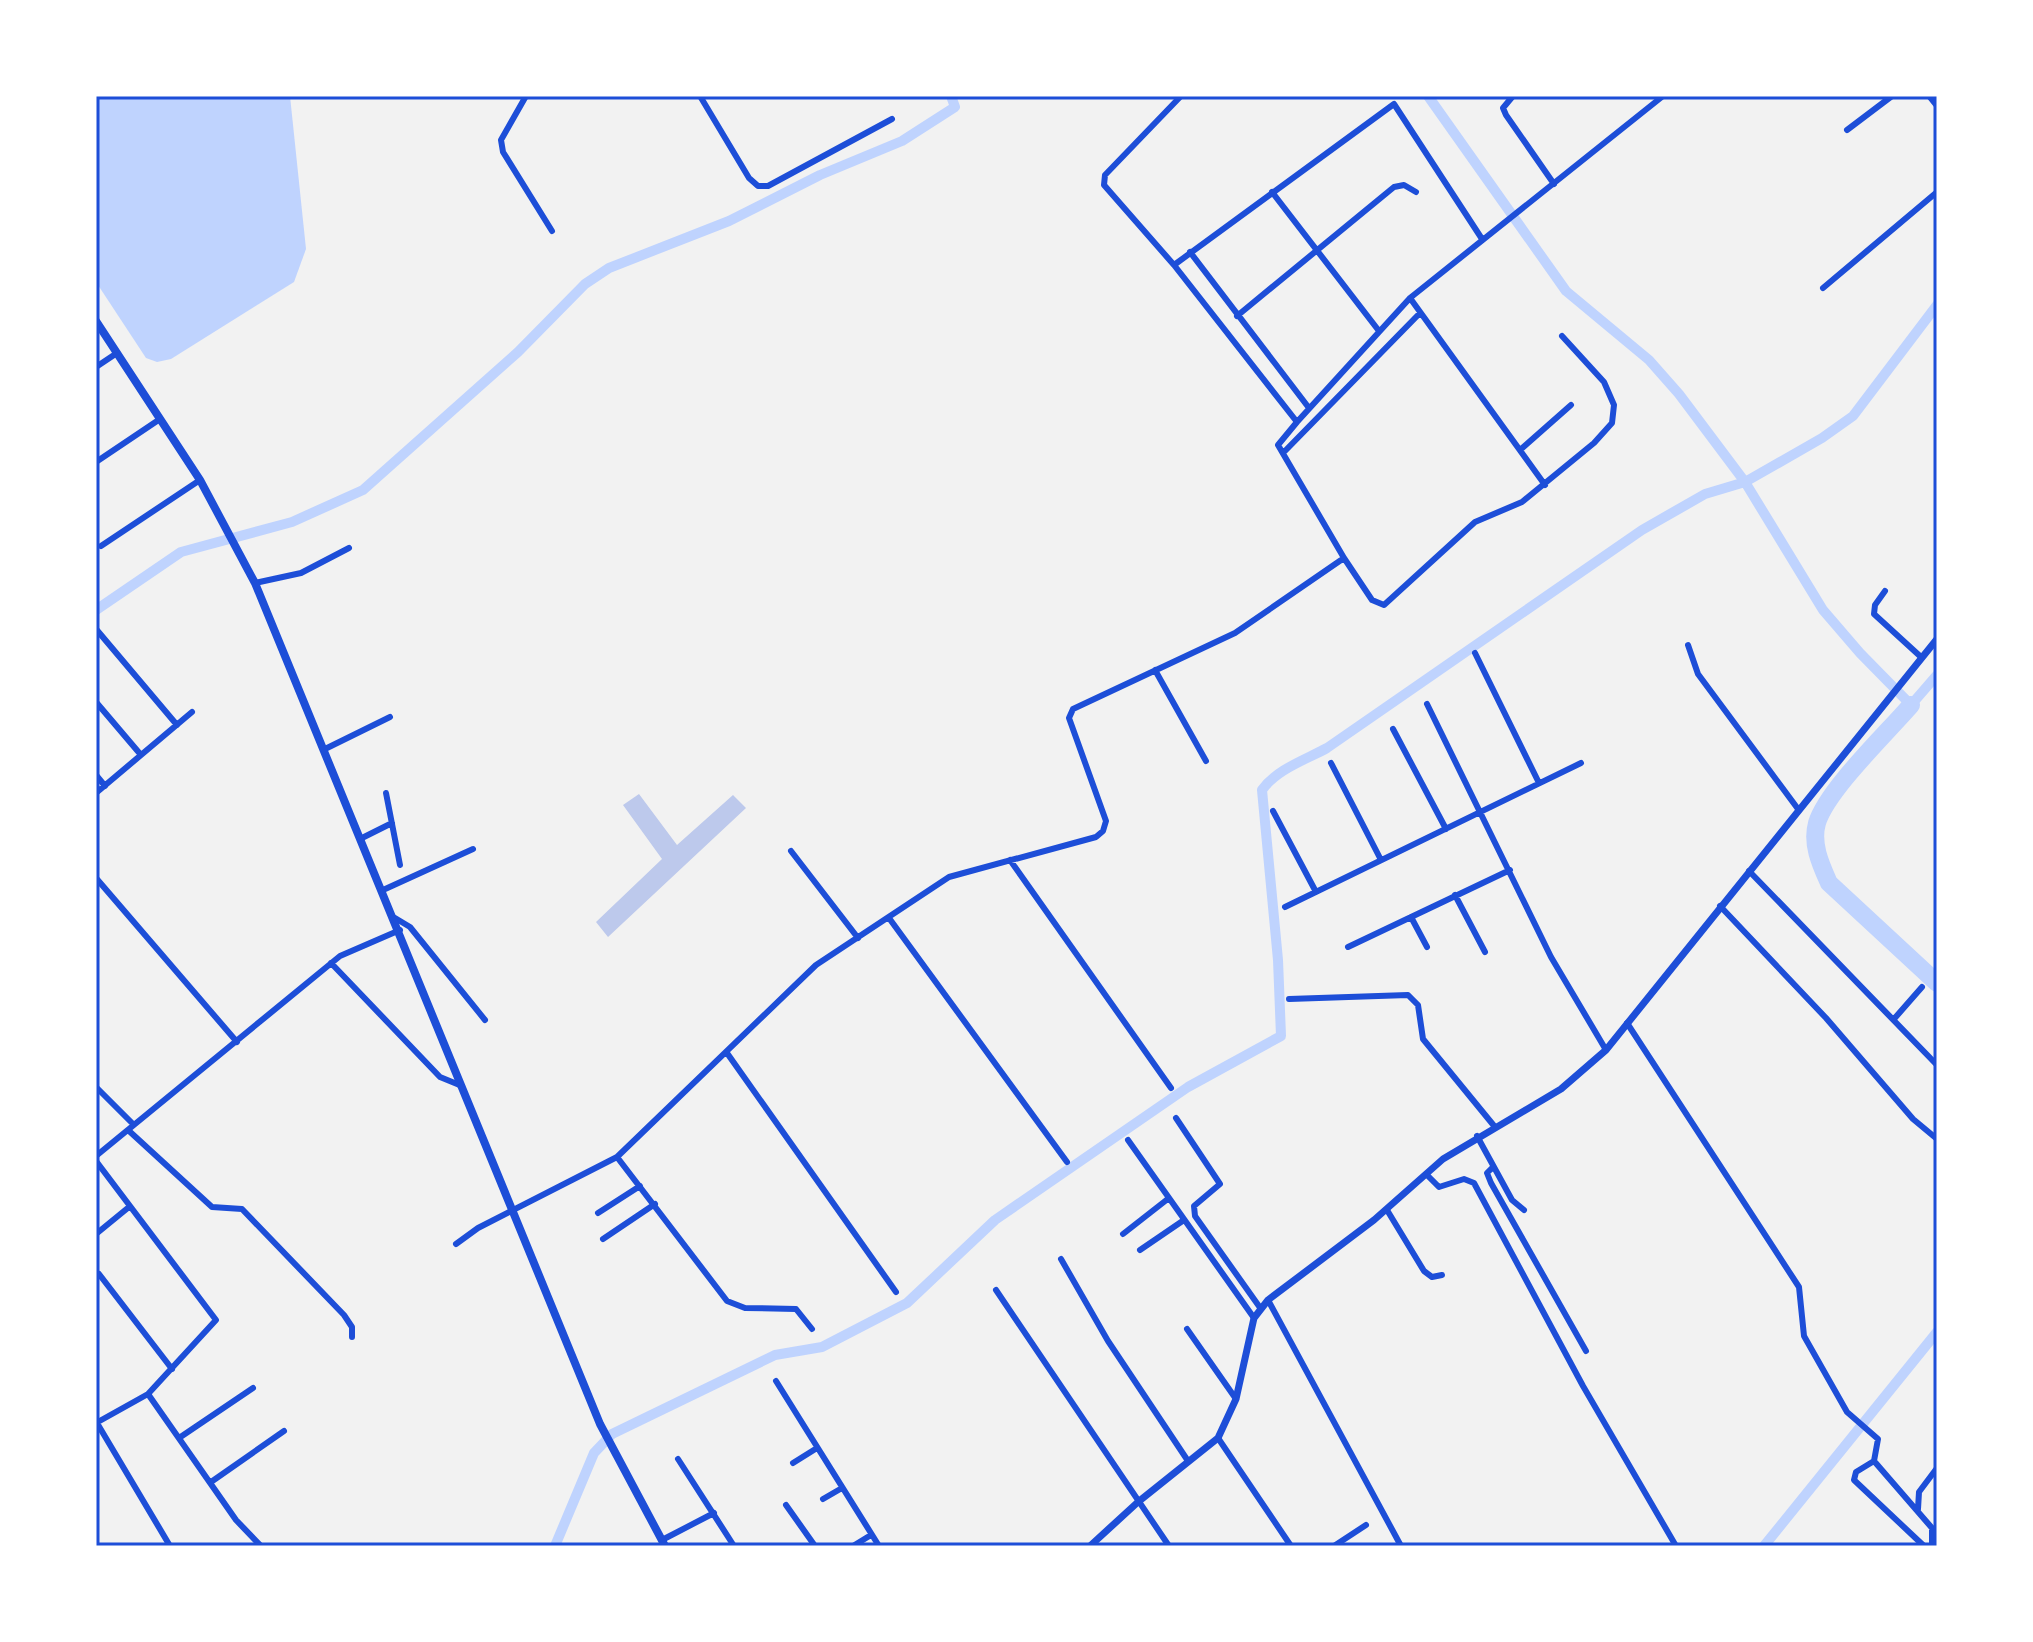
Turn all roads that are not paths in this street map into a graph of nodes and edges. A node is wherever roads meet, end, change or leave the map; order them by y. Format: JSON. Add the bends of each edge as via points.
{"nodes":[{"id":1,"x":526,"y":96,"type":"edge"},
{"id":2,"x":700,"y":96,"type":"edge"},
{"id":3,"x":1181,"y":96,"type":"edge"},
{"id":4,"x":1513,"y":96,"type":"edge"},
{"id":5,"x":1663,"y":96,"type":"edge"},
{"id":6,"x":1892,"y":96,"type":"edge"},
{"id":7,"x":1929,"y":96,"type":"edge"},
{"id":8,"x":1937,"y":106,"type":"edge"},
{"id":9,"x":892,"y":119,"type":"dead end"},
{"id":10,"x":1847,"y":130,"type":"dead end"},
{"id":11,"x":1554,"y":184,"type":"junction"},
{"id":12,"x":1272,"y":192,"type":"junction"},
{"id":13,"x":1416,"y":192,"type":"dead end"},
{"id":14,"x":1937,"y":192,"type":"edge"},
{"id":15,"x":552,"y":231,"type":"dead end"},
{"id":16,"x":1482,"y":239,"type":"junction"},
{"id":17,"x":1190,"y":252,"type":"junction"},
{"id":18,"x":1315,"y":252,"type":"junction"},
{"id":19,"x":1174,"y":265,"type":"junction"},
{"id":20,"x":1823,"y":288,"type":"dead end"},
{"id":21,"x":1410,"y":298,"type":"junction"},
{"id":22,"x":1420,"y":313,"type":"junction"},
{"id":23,"x":1237,"y":316,"type":"junction"},
{"id":24,"x":96,"y":321,"type":"edge"},
{"id":25,"x":1379,"y":331,"type":"junction"},
{"id":26,"x":1562,"y":336,"type":"dead end"},
{"id":27,"x":117,"y":353,"type":"junction"},
{"id":28,"x":96,"y":367,"type":"edge"},
{"id":29,"x":1571,"y":405,"type":"dead end"},
{"id":30,"x":1309,"y":408,"type":"junction"},
{"id":31,"x":160,"y":419,"type":"junction"},
{"id":32,"x":1297,"y":422,"type":"junction"},
{"id":33,"x":1520,"y":450,"type":"junction"},
{"id":34,"x":1283,"y":453,"type":"junction"},
{"id":35,"x":96,"y":462,"type":"edge"},
{"id":36,"x":200,"y":480,"type":"junction"},
{"id":37,"x":1545,"y":485,"type":"junction"},
{"id":38,"x":101,"y":546,"type":"dead end"},
{"id":39,"x":349,"y":548,"type":"dead end"},
{"id":40,"x":1344,"y":558,"type":"junction"},
{"id":41,"x":255,"y":583,"type":"junction"},
{"id":42,"x":1885,"y":591,"type":"dead end"},
{"id":43,"x":96,"y":629,"type":"edge"},
{"id":44,"x":1937,"y":639,"type":"edge"},
{"id":45,"x":1688,"y":645,"type":"dead end"},
{"id":46,"x":1475,"y":653,"type":"dead end"},
{"id":47,"x":1921,"y":657,"type":"junction"},
{"id":48,"x":1155,"y":670,"type":"junction"},
{"id":49,"x":96,"y":702,"type":"edge"},
{"id":50,"x":1427,"y":704,"type":"dead end"},
{"id":51,"x":192,"y":712,"type":"dead end"},
{"id":52,"x":390,"y":717,"type":"dead end"},
{"id":53,"x":177,"y":725,"type":"junction"},
{"id":54,"x":1393,"y":729,"type":"dead end"},
{"id":55,"x":325,"y":749,"type":"junction"},
{"id":56,"x":141,"y":755,"type":"junction"},
{"id":57,"x":1206,"y":761,"type":"dead end"},
{"id":58,"x":1331,"y":763,"type":"dead end"},
{"id":59,"x":1581,"y":763,"type":"dead end"},
{"id":60,"x":96,"y":775,"type":"edge"},
{"id":61,"x":1539,"y":783,"type":"junction"},
{"id":62,"x":105,"y":786,"type":"junction"},
{"id":63,"x":96,"y":793,"type":"edge"},
{"id":64,"x":386,"y":793,"type":"dead end"},
{"id":65,"x":1798,"y":809,"type":"junction"},
{"id":66,"x":1273,"y":811,"type":"dead end"},
{"id":67,"x":1481,"y":813,"type":"junction"},
{"id":68,"x":392,"y":823,"type":"junction"},
{"id":69,"x":1446,"y":829,"type":"junction"},
{"id":70,"x":362,"y":838,"type":"junction"},
{"id":71,"x":473,"y":849,"type":"dead end"},
{"id":72,"x":791,"y":851,"type":"dead end"},
{"id":73,"x":1010,"y":860,"type":"junction"},
{"id":74,"x":1381,"y":860,"type":"junction"},
{"id":75,"x":400,"y":865,"type":"dead end"},
{"id":76,"x":1510,"y":870,"type":"junction"},
{"id":77,"x":1749,"y":871,"type":"junction"},
{"id":78,"x":96,"y":878,"type":"edge"},
{"id":79,"x":383,"y":890,"type":"junction"},
{"id":80,"x":1316,"y":892,"type":"junction"},
{"id":81,"x":1455,"y":895,"type":"junction"},
{"id":82,"x":1720,"y":906,"type":"junction"},
{"id":83,"x":1285,"y":907,"type":"dead end"},
{"id":84,"x":1411,"y":917,"type":"junction"},
{"id":85,"x":395,"y":918,"type":"junction"},
{"id":86,"x":889,"y":918,"type":"junction"},
{"id":87,"x":400,"y":930,"type":"junction"},
{"id":88,"x":858,"y":938,"type":"junction"},
{"id":89,"x":1348,"y":947,"type":"dead end"},
{"id":90,"x":1427,"y":947,"type":"dead end"},
{"id":91,"x":1485,"y":952,"type":"dead end"},
{"id":92,"x":331,"y":963,"type":"junction"},
{"id":93,"x":1922,"y":987,"type":"dead end"},
{"id":94,"x":1289,"y":999,"type":"dead end"},
{"id":95,"x":1894,"y":1019,"type":"junction"},
{"id":96,"x":485,"y":1020,"type":"dead end"},
{"id":97,"x":1627,"y":1023,"type":"junction"},
{"id":98,"x":237,"y":1042,"type":"junction"},
{"id":99,"x":1606,"y":1050,"type":"junction"},
{"id":100,"x":727,"y":1053,"type":"junction"},
{"id":101,"x":1937,"y":1065,"type":"edge"},
{"id":102,"x":462,"y":1086,"type":"junction"},
{"id":103,"x":96,"y":1087,"type":"edge"},
{"id":104,"x":1171,"y":1088,"type":"dead end"},
{"id":105,"x":1176,"y":1118,"type":"dead end"},
{"id":106,"x":131,"y":1127,"type":"junction"},
{"id":107,"x":1495,"y":1127,"type":"junction"},
{"id":108,"x":1477,"y":1136,"type":"junction"},
{"id":109,"x":1937,"y":1139,"type":"edge"},
{"id":110,"x":1128,"y":1140,"type":"dead end"},
{"id":111,"x":617,"y":1157,"type":"junction"},
{"id":112,"x":96,"y":1158,"type":"edge"},
{"id":113,"x":1067,"y":1162,"type":"dead end"},
{"id":114,"x":1493,"y":1167,"type":"junction"},
{"id":115,"x":1427,"y":1175,"type":"junction"},
{"id":116,"x":640,"y":1186,"type":"junction"},
{"id":117,"x":1169,"y":1198,"type":"junction"},
{"id":118,"x":655,"y":1204,"type":"junction"},
{"id":119,"x":129,"y":1207,"type":"junction"},
{"id":120,"x":1387,"y":1210,"type":"junction"},
{"id":121,"x":1524,"y":1210,"type":"dead end"},
{"id":122,"x":514,"y":1213,"type":"junction"},
{"id":123,"x":598,"y":1213,"type":"dead end"},
{"id":124,"x":1184,"y":1220,"type":"junction"},
{"id":125,"x":96,"y":1234,"type":"edge"},
{"id":126,"x":1123,"y":1234,"type":"dead end"},
{"id":127,"x":603,"y":1239,"type":"dead end"},
{"id":128,"x":456,"y":1244,"type":"dead end"},
{"id":129,"x":1140,"y":1250,"type":"dead end"},
{"id":130,"x":1061,"y":1259,"type":"dead end"},
{"id":131,"x":99,"y":1274,"type":"dead end"},
{"id":132,"x":1442,"y":1275,"type":"dead end"},
{"id":133,"x":996,"y":1290,"type":"dead end"},
{"id":134,"x":896,"y":1292,"type":"dead end"},
{"id":135,"x":1268,"y":1300,"type":"junction"},
{"id":136,"x":1261,"y":1309,"type":"junction"},
{"id":137,"x":1254,"y":1318,"type":"junction"},
{"id":138,"x":812,"y":1329,"type":"dead end"},
{"id":139,"x":1187,"y":1329,"type":"dead end"},
{"id":140,"x":352,"y":1337,"type":"dead end"},
{"id":141,"x":1586,"y":1351,"type":"dead end"},
{"id":142,"x":172,"y":1369,"type":"junction"},
{"id":143,"x":776,"y":1381,"type":"dead end"},
{"id":144,"x":253,"y":1388,"type":"dead end"},
{"id":145,"x":148,"y":1394,"type":"junction"},
{"id":146,"x":1236,"y":1399,"type":"junction"},
{"id":147,"x":96,"y":1423,"type":"edge"},
{"id":148,"x":284,"y":1431,"type":"dead end"},
{"id":149,"x":179,"y":1438,"type":"junction"},
{"id":150,"x":1218,"y":1438,"type":"junction"},
{"id":151,"x":817,"y":1448,"type":"junction"},
{"id":152,"x":678,"y":1459,"type":"dead end"},
{"id":153,"x":1188,"y":1461,"type":"junction"},
{"id":154,"x":1874,"y":1461,"type":"junction"},
{"id":155,"x":793,"y":1463,"type":"dead end"},
{"id":156,"x":1937,"y":1468,"type":"edge"},
{"id":157,"x":211,"y":1482,"type":"junction"},
{"id":158,"x":842,"y":1488,"type":"junction"},
{"id":159,"x":823,"y":1499,"type":"dead end"},
{"id":160,"x":1138,"y":1502,"type":"junction"},
{"id":161,"x":786,"y":1505,"type":"dead end"},
{"id":162,"x":1918,"y":1509,"type":"junction"},
{"id":163,"x":714,"y":1513,"type":"junction"},
{"id":164,"x":1366,"y":1525,"type":"dead end"},
{"id":165,"x":871,"y":1535,"type":"junction"},
{"id":166,"x":664,"y":1543,"type":"edge"},
{"id":167,"x":170,"y":1546,"type":"edge"},
{"id":168,"x":261,"y":1546,"type":"edge"},
{"id":169,"x":734,"y":1546,"type":"edge"},
{"id":170,"x":815,"y":1546,"type":"edge"},
{"id":171,"x":853,"y":1546,"type":"edge"},
{"id":172,"x":879,"y":1546,"type":"edge"},
{"id":173,"x":1091,"y":1546,"type":"edge"},
{"id":174,"x":1169,"y":1546,"type":"edge"},
{"id":175,"x":1291,"y":1546,"type":"edge"},
{"id":176,"x":1334,"y":1546,"type":"edge"},
{"id":177,"x":1401,"y":1546,"type":"edge"},
{"id":178,"x":1676,"y":1546,"type":"edge"},
{"id":179,"x":1924,"y":1546,"type":"edge"},
{"id":180,"x":1932,"y":1546,"type":"edge"}],
"edges":[{"from":1,"to":15,"type":"street","via":[[501,140],[503,152]]},
{"from":2,"to":9,"type":"street","via":[[758,186],[768,186]]},
{"from":3,"to":19,"type":"street","via":[[1105,175],[1104,185]]},
{"from":4,"to":11,"type":"street","via":[[1503,108]]},
{"from":5,"to":11,"type":"street"},
{"from":6,"to":10,"type":"street"},
{"from":7,"to":8,"type":"street"},
{"from":11,"to":16,"type":"street"},
{"from":12,"to":16,"type":"street","via":[[1394,104]]},
{"from":12,"to":17,"type":"street"},
{"from":12,"to":18,"type":"street"},
{"from":13,"to":18,"type":"street","via":[[1404,185],[1394,187]]},
{"from":14,"to":20,"type":"street"},
{"from":16,"to":21,"type":"street"},
{"from":17,"to":19,"type":"street"},
{"from":17,"to":23,"type":"street"},
{"from":18,"to":23,"type":"street"},
{"from":18,"to":25,"type":"street"},
{"from":19,"to":32,"type":"street"},
{"from":21,"to":22,"type":"street"},
{"from":21,"to":25,"type":"street"},
{"from":22,"to":33,"type":"street"},
{"from":22,"to":34,"type":"street"},
{"from":23,"to":30,"type":"street"},
{"from":24,"to":27,"type":"main road"},
{"from":25,"to":30,"type":"street"},
{"from":26,"to":37,"type":"street","via":[[1604,382],[1613,415],[1607,430]]},
{"from":27,"to":28,"type":"street"},
{"from":27,"to":31,"type":"main road"},
{"from":29,"to":33,"type":"street"},
{"from":30,"to":32,"type":"street"},
{"from":31,"to":35,"type":"street"},
{"from":31,"to":36,"type":"main road"},
{"from":32,"to":34,"type":"street","via":[[1277,442]]},
{"from":33,"to":37,"type":"street"},
{"from":34,"to":40,"type":"street"},
{"from":36,"to":38,"type":"street"},
{"from":36,"to":41,"type":"main road"},
{"from":37,"to":40,"type":"street","via":[[1522,502],[1475,522],[1384,605],[1372,600]]},
{"from":39,"to":41,"type":"street","via":[[301,573]]},
{"from":40,"to":48,"type":"street","via":[[1235,633]]},
{"from":41,"to":55,"type":"main road"},
{"from":42,"to":47,"type":"street","via":[[1874,614]]},
{"from":43,"to":53,"type":"street"},
{"from":44,"to":47,"type":"street"},
{"from":45,"to":65,"type":"street","via":[[1698,674]]},
{"from":46,"to":61,"type":"street"},
{"from":47,"to":65,"type":"street"},
{"from":48,"to":57,"type":"street"},
{"from":48,"to":73,"type":"street","via":[[1070,713],[1106,821],[1103,831]]},
{"from":49,"to":56,"type":"street"},
{"from":50,"to":67,"type":"street"},
{"from":51,"to":53,"type":"street"},
{"from":52,"to":55,"type":"street"},
{"from":53,"to":56,"type":"street"},
{"from":54,"to":69,"type":"street"},
{"from":55,"to":70,"type":"main road"},
{"from":56,"to":62,"type":"street"},
{"from":58,"to":74,"type":"street"},
{"from":59,"to":61,"type":"street"},
{"from":60,"to":62,"type":"street"},
{"from":61,"to":67,"type":"street"},
{"from":62,"to":63,"type":"street"},
{"from":64,"to":68,"type":"street"},
{"from":65,"to":77,"type":"street"},
{"from":66,"to":80,"type":"street"},
{"from":67,"to":69,"type":"street"},
{"from":67,"to":76,"type":"street"},
{"from":68,"to":70,"type":"street"},
{"from":68,"to":75,"type":"street"},
{"from":69,"to":74,"type":"street"},
{"from":70,"to":79,"type":"main road"},
{"from":71,"to":79,"type":"street"},
{"from":72,"to":88,"type":"street"},
{"from":73,"to":86,"type":"street","via":[[956,874]]},
{"from":73,"to":104,"type":"street"},
{"from":74,"to":80,"type":"street"},
{"from":76,"to":81,"type":"street"},
{"from":76,"to":99,"type":"street","via":[[1551,957]]},
{"from":77,"to":82,"type":"street"},
{"from":77,"to":95,"type":"street"},
{"from":78,"to":98,"type":"street"},
{"from":79,"to":85,"type":"main road"},
{"from":80,"to":83,"type":"street"},
{"from":81,"to":84,"type":"street"},
{"from":81,"to":91,"type":"street"},
{"from":82,"to":97,"type":"street"},
{"from":82,"to":109,"type":"street"},
{"from":84,"to":89,"type":"street"},
{"from":84,"to":90,"type":"street"},
{"from":85,"to":87,"type":"main road"},
{"from":85,"to":96,"type":"street","via":[[410,927]]},
{"from":86,"to":88,"type":"street"},
{"from":86,"to":113,"type":"street"},
{"from":87,"to":92,"type":"street"},
{"from":87,"to":102,"type":"main road"},
{"from":88,"to":100,"type":"street","via":[[816,965]]},
{"from":92,"to":98,"type":"street"},
{"from":92,"to":102,"type":"street","via":[[440,1077]]},
{"from":93,"to":95,"type":"street"},
{"from":94,"to":107,"type":"street","via":[[1408,995],[1418,1005],[1423,1039]]},
{"from":95,"to":101,"type":"street"},
{"from":97,"to":99,"type":"street"},
{"from":97,"to":154,"type":"street","via":[[1799,1287],[1804,1336],[1853,1420],[1878,1439]]},
{"from":98,"to":106,"type":"street"},
{"from":99,"to":107,"type":"street","via":[[1575,1079]]},
{"from":100,"to":111,"type":"street"},
{"from":100,"to":134,"type":"street"},
{"from":102,"to":122,"type":"main road"},
{"from":103,"to":106,"type":"street"},
{"from":105,"to":136,"type":"street","via":[[1220,1184],[1194,1206],[1195,1216]]},
{"from":106,"to":112,"type":"street"},
{"from":106,"to":140,"type":"street","via":[[212,1207],[242,1209],[344,1315]]},
{"from":107,"to":108,"type":"street"},
{"from":108,"to":114,"type":"street"},
{"from":108,"to":115,"type":"street"},
{"from":110,"to":117,"type":"street"},
{"from":111,"to":116,"type":"street"},
{"from":111,"to":122,"type":"street"},
{"from":112,"to":119,"type":"street"},
{"from":114,"to":121,"type":"street"},
{"from":114,"to":141,"type":"street","via":[[1487,1173],[1491,1183]]},
{"from":115,"to":120,"type":"street"},
{"from":115,"to":178,"type":"street","via":[[1439,1187],[1464,1179],[1474,1183]]},
{"from":116,"to":118,"type":"street"},
{"from":116,"to":123,"type":"street"},
{"from":117,"to":124,"type":"street"},
{"from":117,"to":126,"type":"street"},
{"from":118,"to":127,"type":"street"},
{"from":118,"to":138,"type":"street","via":[[727,1301],[745,1308],[796,1309]]},
{"from":119,"to":125,"type":"street"},
{"from":119,"to":142,"type":"street","via":[[215,1316]]},
{"from":120,"to":132,"type":"street","via":[[1424,1271],[1432,1277]]},
{"from":120,"to":135,"type":"street"},
{"from":122,"to":128,"type":"street"},
{"from":122,"to":166,"type":"main road","via":[[600,1424]]},
{"from":124,"to":129,"type":"street"},
{"from":124,"to":137,"type":"street"},
{"from":130,"to":153,"type":"street"},
{"from":131,"to":142,"type":"street"},
{"from":133,"to":160,"type":"street"},
{"from":135,"to":136,"type":"street"},
{"from":135,"to":177,"type":"street"},
{"from":136,"to":137,"type":"street"},
{"from":137,"to":146,"type":"street"},
{"from":139,"to":146,"type":"street"},
{"from":142,"to":145,"type":"street"},
{"from":143,"to":151,"type":"street"},
{"from":144,"to":149,"type":"street"},
{"from":145,"to":147,"type":"street"},
{"from":145,"to":149,"type":"street"},
{"from":146,"to":150,"type":"street"},
{"from":147,"to":167,"type":"street"},
{"from":148,"to":157,"type":"street"},
{"from":149,"to":157,"type":"street"},
{"from":150,"to":153,"type":"street"},
{"from":150,"to":175,"type":"street"},
{"from":151,"to":155,"type":"street"},
{"from":151,"to":158,"type":"street"},
{"from":152,"to":163,"type":"street"},
{"from":153,"to":160,"type":"street"},
{"from":154,"to":162,"type":"street"},
{"from":154,"to":179,"type":"street","via":[[1856,1472],[1854,1480]]},
{"from":156,"to":162,"type":"street","via":[[1919,1492]]},
{"from":157,"to":168,"type":"street"},
{"from":158,"to":159,"type":"street"},
{"from":158,"to":165,"type":"street"},
{"from":160,"to":173,"type":"street"},
{"from":160,"to":174,"type":"street"},
{"from":161,"to":170,"type":"street"},
{"from":162,"to":180,"type":"street","via":[[1932,1528]]},
{"from":163,"to":166,"type":"street"},
{"from":163,"to":169,"type":"street"},
{"from":164,"to":176,"type":"street"},
{"from":165,"to":171,"type":"street"},
{"from":165,"to":172,"type":"street"}]}
